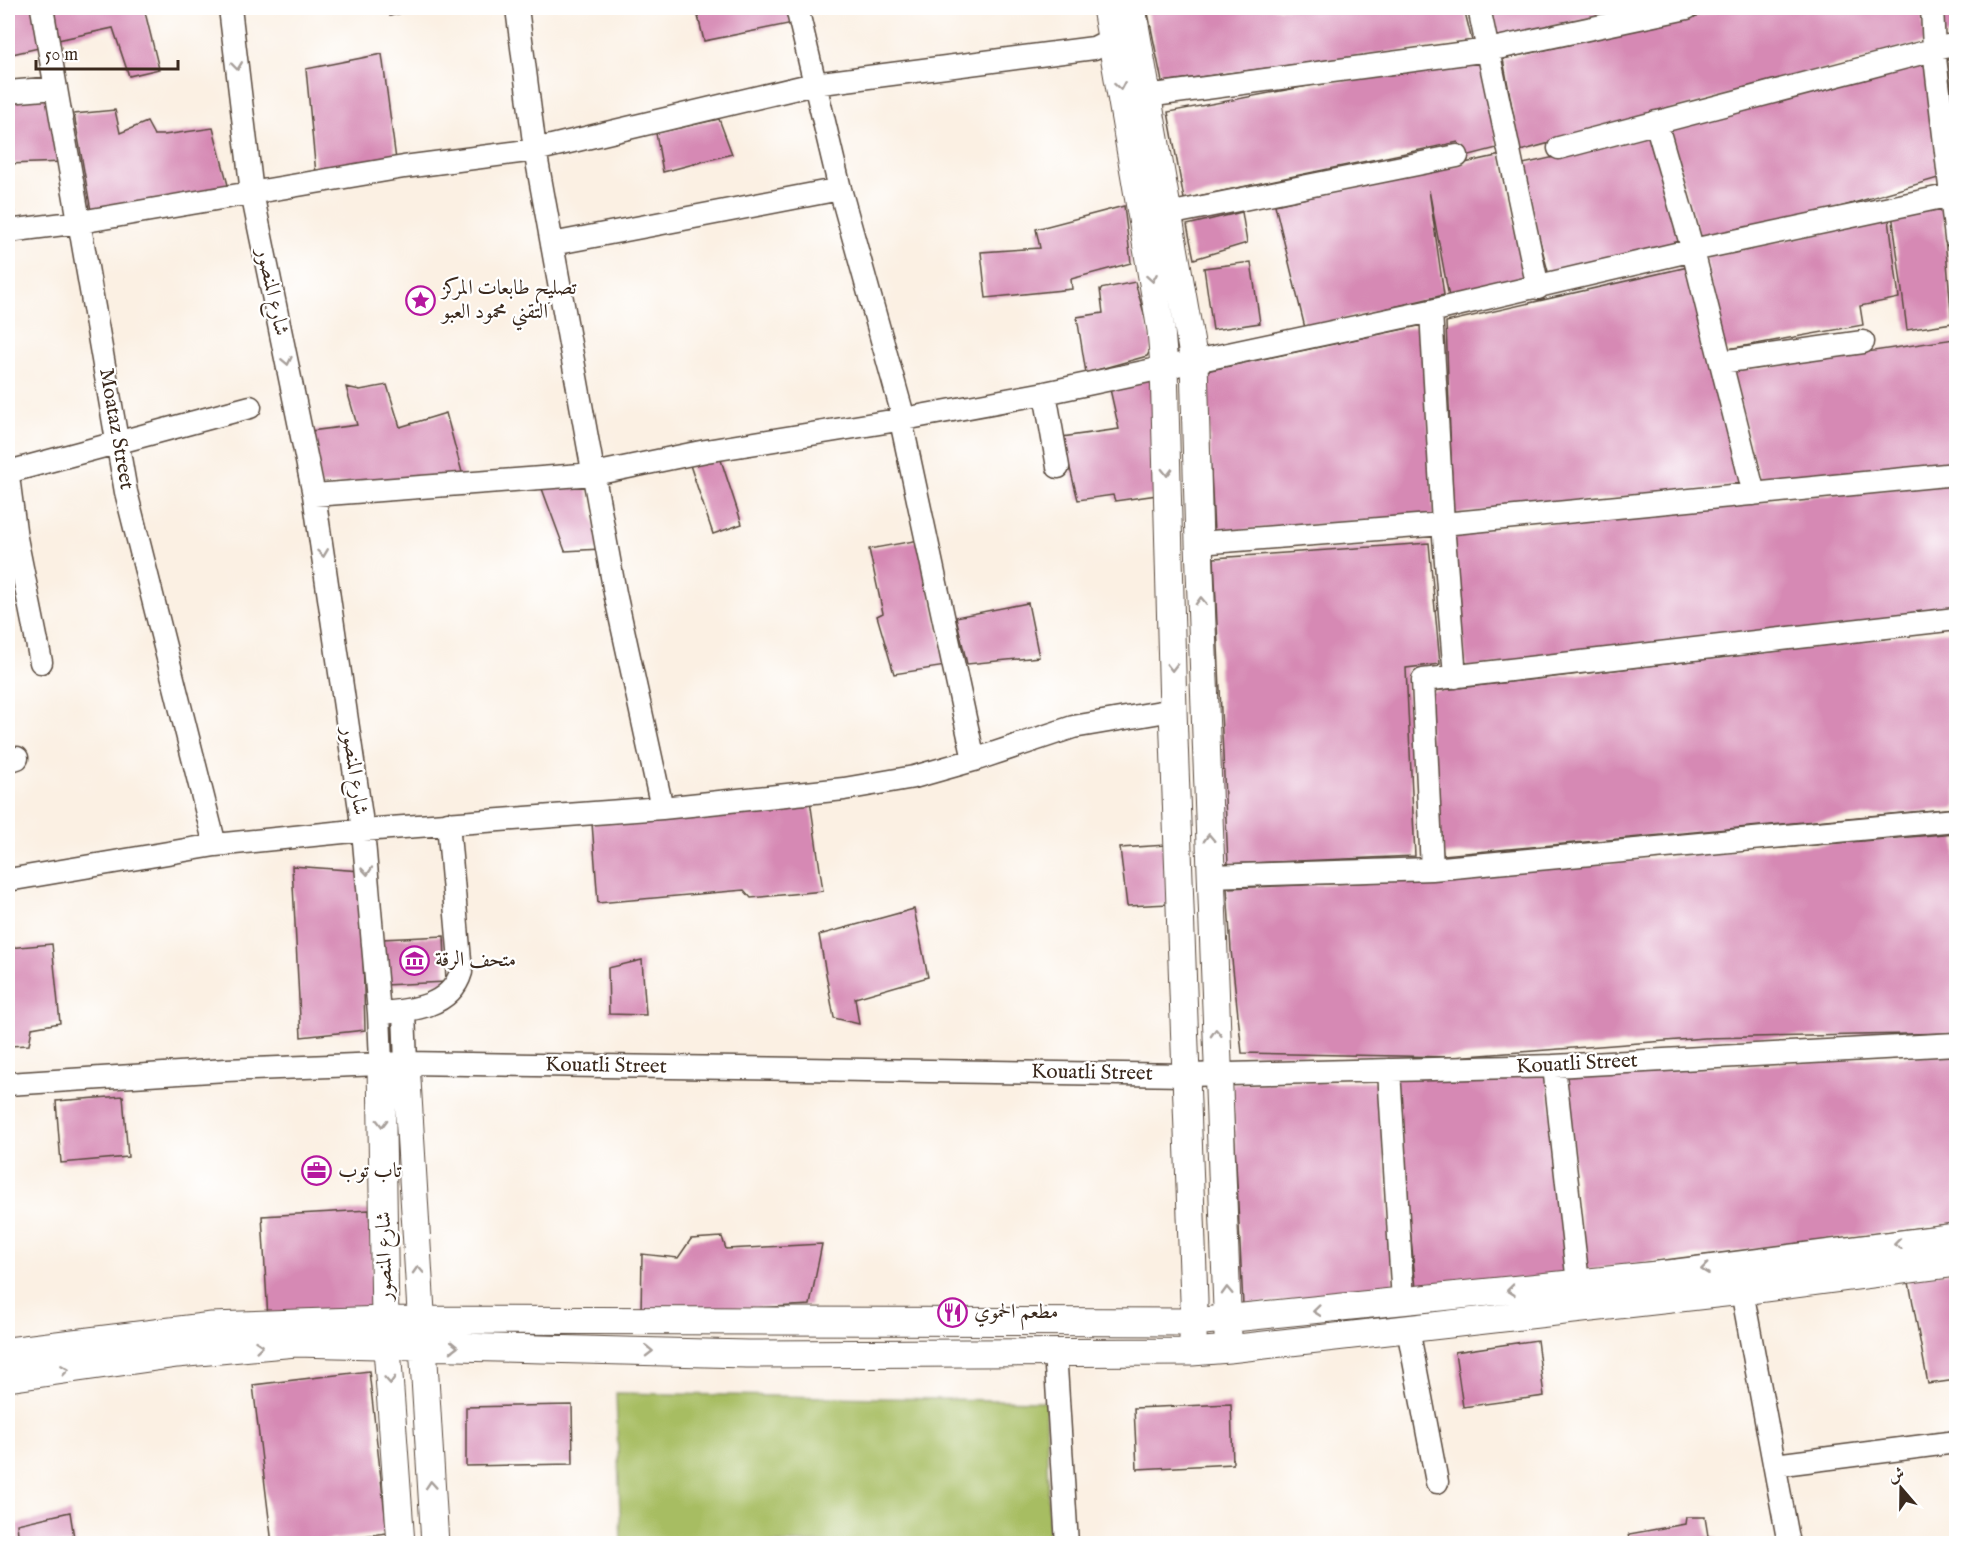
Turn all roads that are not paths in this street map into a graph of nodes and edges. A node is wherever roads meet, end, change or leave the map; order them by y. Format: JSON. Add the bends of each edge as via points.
{"nodes":[{"id":1,"x":42,"y":8,"type":"edge"},
{"id":2,"x":230,"y":8,"type":"edge"},
{"id":3,"x":517,"y":8,"type":"edge"},
{"id":4,"x":797,"y":8,"type":"edge"},
{"id":5,"x":1106,"y":8,"type":"edge"},
{"id":6,"x":1132,"y":8,"type":"edge"},
{"id":7,"x":1479,"y":8,"type":"edge"},
{"id":8,"x":1687,"y":8,"type":"edge"},
{"id":9,"x":1932,"y":8,"type":"edge"},
{"id":10,"x":1112,"y":39,"type":"junction"},
{"id":11,"x":1956,"y":44,"type":"edge"},
{"id":12,"x":1934,"y":49,"type":"junction"},
{"id":13,"x":1488,"y":50,"type":"junction"},
{"id":14,"x":814,"y":84,"type":"junction"},
{"id":15,"x":56,"y":88,"type":"junction"},
{"id":16,"x":8,"y":92,"type":"edge"},
{"id":17,"x":1147,"y":96,"type":"junction"},
{"id":18,"x":1656,"y":122,"type":"junction"},
{"id":19,"x":1558,"y":148,"type":"dead end"},
{"id":20,"x":535,"y":150,"type":"junction"},
{"id":21,"x":1457,"y":156,"type":"dead end"},
{"id":22,"x":840,"y":189,"type":"junction"},
{"id":23,"x":252,"y":193,"type":"junction"},
{"id":24,"x":1954,"y":194,"type":"edge"},
{"id":25,"x":1168,"y":214,"type":"junction"},
{"id":26,"x":80,"y":222,"type":"junction"},
{"id":27,"x":8,"y":231,"type":"edge"},
{"id":28,"x":1956,"y":238,"type":"edge"},
{"id":29,"x":552,"y":244,"type":"junction"},
{"id":30,"x":1693,"y":251,"type":"junction"},
{"id":31,"x":1538,"y":288,"type":"junction"},
{"id":32,"x":1431,"y":311,"type":"junction"},
{"id":33,"x":1863,"y":342,"type":"dead end"},
{"id":34,"x":1194,"y":361,"type":"junction"},
{"id":35,"x":1721,"y":362,"type":"junction"},
{"id":36,"x":1164,"y":366,"type":"junction"},
{"id":37,"x":1045,"y":393,"type":"junction"},
{"id":38,"x":250,"y":407,"type":"dead end"},
{"id":39,"x":904,"y":419,"type":"junction"},
{"id":40,"x":118,"y":443,"type":"junction"},
{"id":41,"x":1058,"y":467,"type":"dead end"},
{"id":42,"x":8,"y":474,"type":"edge"},
{"id":43,"x":594,"y":474,"type":"junction"},
{"id":44,"x":1956,"y":474,"type":"edge"},
{"id":45,"x":1754,"y":494,"type":"junction"},
{"id":46,"x":314,"y":495,"type":"junction"},
{"id":47,"x":1443,"y":524,"type":"junction"},
{"id":48,"x":12,"y":539,"type":"edge"},
{"id":49,"x":1199,"y":543,"type":"junction"},
{"id":50,"x":1956,"y":619,"type":"edge"},
{"id":51,"x":41,"y":662,"type":"dead end"},
{"id":52,"x":1455,"y":677,"type":"junction"},
{"id":53,"x":1173,"y":710,"type":"junction"},
{"id":54,"x":974,"y":760,"type":"junction"},
{"id":55,"x":662,"y":808,"type":"junction"},
{"id":56,"x":1956,"y":820,"type":"edge"},
{"id":57,"x":448,"y":823,"type":"junction"},
{"id":58,"x":363,"y":830,"type":"junction"},
{"id":59,"x":215,"y":845,"type":"junction"},
{"id":60,"x":1432,"y":869,"type":"junction"},
{"id":61,"x":1210,"y":876,"type":"junction"},
{"id":62,"x":8,"y":880,"type":"edge"},
{"id":63,"x":404,"y":1012,"type":"junction"},
{"id":64,"x":379,"y":1013,"type":"junction"},
{"id":65,"x":1956,"y":1044,"type":"edge"},
{"id":66,"x":394,"y":1064,"type":"junction"},
{"id":67,"x":1554,"y":1066,"type":"junction"},
{"id":68,"x":1389,"y":1070,"type":"junction"},
{"id":69,"x":1218,"y":1073,"type":"junction"},
{"id":70,"x":1187,"y":1075,"type":"junction"},
{"id":71,"x":8,"y":1084,"type":"edge"},
{"id":72,"x":1956,"y":1237,"type":"edge"},
{"id":73,"x":1956,"y":1263,"type":"edge"},
{"id":74,"x":1578,"y":1283,"type":"junction"},
{"id":75,"x":1742,"y":1291,"type":"junction"},
{"id":76,"x":1403,"y":1302,"type":"junction"},
{"id":77,"x":420,"y":1319,"type":"junction"},
{"id":78,"x":1228,"y":1320,"type":"junction"},
{"id":79,"x":1194,"y":1322,"type":"junction"},
{"id":80,"x":1408,"y":1329,"type":"junction"},
{"id":81,"x":386,"y":1332,"type":"junction"},
{"id":82,"x":422,"y":1346,"type":"junction"},
{"id":83,"x":1229,"y":1349,"type":"junction"},
{"id":84,"x":8,"y":1351,"type":"edge"},
{"id":85,"x":1055,"y":1351,"type":"junction"},
{"id":86,"x":1192,"y":1352,"type":"junction"},
{"id":87,"x":8,"y":1378,"type":"edge"},
{"id":88,"x":1956,"y":1442,"type":"edge"},
{"id":89,"x":1775,"y":1465,"type":"junction"},
{"id":90,"x":1437,"y":1482,"type":"dead end"},
{"id":91,"x":401,"y":1544,"type":"edge"},
{"id":92,"x":435,"y":1544,"type":"edge"},
{"id":93,"x":1066,"y":1544,"type":"edge"},
{"id":94,"x":1790,"y":1544,"type":"edge"}],
"edges":[{"from":1,"to":15,"type":"street","name":"Moataz Street"},
{"from":2,"to":23,"type":"street","name":"شارع المنصور","one_way":true},
{"from":3,"to":20,"type":"street"},
{"from":4,"to":14,"type":"street"},
{"from":5,"to":10,"type":"main road"},
{"from":6,"to":17,"type":"main road"},
{"from":7,"to":13,"type":"street"},
{"from":8,"to":13,"type":"street"},
{"from":9,"to":12,"type":"street"},
{"from":10,"to":14,"type":"street","via":[[1094,48]]},
{"from":10,"to":36,"type":"main road","one_way":true},
{"from":11,"to":12,"type":"street"},
{"from":12,"to":18,"type":"street"},
{"from":12,"to":24,"type":"street"},
{"from":13,"to":17,"type":"street"},
{"from":13,"to":31,"type":"street"},
{"from":14,"to":20,"type":"street"},
{"from":14,"to":22,"type":"street"},
{"from":15,"to":16,"type":"street"},
{"from":15,"to":26,"type":"street","name":"Moataz Street"},
{"from":17,"to":25,"type":"main road"},
{"from":18,"to":19,"type":"street"},
{"from":18,"to":30,"type":"street"},
{"from":20,"to":23,"type":"street"},
{"from":20,"to":29,"type":"street"},
{"from":21,"to":25,"type":"street"},
{"from":22,"to":29,"type":"street"},
{"from":22,"to":39,"type":"street"},
{"from":23,"to":26,"type":"street"},
{"from":23,"to":46,"type":"street","name":"شارع المنصور","one_way":true},
{"from":24,"to":28,"type":"street"},
{"from":24,"to":30,"type":"street"},
{"from":25,"to":34,"type":"main road"},
{"from":26,"to":27,"type":"street"},
{"from":26,"to":40,"type":"street","name":"Moataz Street"},
{"from":29,"to":43,"type":"street"},
{"from":30,"to":31,"type":"street"},
{"from":30,"to":35,"type":"street"},
{"from":31,"to":32,"type":"street"},
{"from":32,"to":34,"type":"street"},
{"from":32,"to":47,"type":"street"},
{"from":33,"to":35,"type":"street"},
{"from":34,"to":36,"type":"street"},
{"from":34,"to":49,"type":"main road"},
{"from":35,"to":45,"type":"street"},
{"from":36,"to":37,"type":"street"},
{"from":36,"to":53,"type":"main road","one_way":true},
{"from":37,"to":39,"type":"street"},
{"from":37,"to":41,"type":"street"},
{"from":38,"to":40,"type":"street"},
{"from":39,"to":43,"type":"street","via":[[706,451]]},
{"from":39,"to":54,"type":"street","via":[[903,430]]},
{"from":40,"to":42,"type":"street"},
{"from":40,"to":59,"type":"street","name":"Moataz Street","via":[[126,492]]},
{"from":42,"to":48,"type":"street"},
{"from":43,"to":46,"type":"street"},
{"from":43,"to":55,"type":"street","via":[[615,593]]},
{"from":44,"to":45,"type":"street"},
{"from":45,"to":47,"type":"street"},
{"from":46,"to":58,"type":"street","name":"شارع المنصور","one_way":true},
{"from":47,"to":49,"type":"street"},
{"from":47,"to":52,"type":"street"},
{"from":48,"to":51,"type":"street"},
{"from":61,"to":49,"type":"main road","one_way":true},
{"from":50,"to":52,"type":"street"},
{"from":52,"to":60,"type":"street","via":[[1423,680]]},
{"from":53,"to":54,"type":"street","via":[[1073,727]]},
{"from":53,"to":70,"type":"main road"},
{"from":54,"to":55,"type":"street","via":[[914,777],[844,789]]},
{"from":55,"to":57,"type":"street"},
{"from":56,"to":60,"type":"street"},
{"from":57,"to":58,"type":"street"},
{"from":57,"to":63,"type":"street","via":[[461,972],[454,988],[442,999]]},
{"from":58,"to":59,"type":"street"},
{"from":58,"to":64,"type":"street","name":"شارع المنصور","one_way":true},
{"from":59,"to":62,"type":"street"},
{"from":60,"to":61,"type":"street"},
{"from":69,"to":61,"type":"main road","one_way":true},
{"from":63,"to":64,"type":"street"},
{"from":63,"to":66,"type":"street","name":"شارع المنصور"},
{"from":64,"to":66,"type":"street","name":"شارع المنصور"},
{"from":65,"to":67,"type":"street","name":"Kouatli Street"},
{"from":66,"to":70,"type":"street","name":"Kouatli Street"},
{"from":66,"to":71,"type":"street","name":"Kouatli Street"},
{"from":77,"to":66,"type":"main road","name":"شارع المنصور","one_way":true},
{"from":66,"to":81,"type":"main road","name":"شارع المنصور","one_way":true},
{"from":67,"to":68,"type":"street","name":"Kouatli Street"},
{"from":67,"to":74,"type":"street"},
{"from":68,"to":69,"type":"street","name":"Kouatli Street"},
{"from":68,"to":76,"type":"street"},
{"from":69,"to":70,"type":"street","name":"Kouatli Street"},
{"from":78,"to":69,"type":"main road","one_way":true},
{"from":70,"to":79,"type":"main road"},
{"from":72,"to":74,"type":"main road","one_way":true},
{"from":73,"to":75,"type":"main road"},
{"from":74,"to":76,"type":"main road","one_way":true},
{"from":75,"to":80,"type":"main road"},
{"from":75,"to":89,"type":"street"},
{"from":76,"to":78,"type":"main road","one_way":true},
{"from":77,"to":79,"type":"main road"},
{"from":77,"to":81,"type":"main road"},
{"from":77,"to":82,"type":"main road","name":"شارع المنصور"},
{"from":78,"to":79,"type":"main road"},
{"from":78,"to":83,"type":"main road"},
{"from":79,"to":86,"type":"main road"},
{"from":80,"to":83,"type":"main road"},
{"from":80,"to":90,"type":"street"},
{"from":81,"to":82,"type":"main road"},
{"from":81,"to":84,"type":"main road","via":[[212,1326]]},
{"from":87,"to":81,"type":"main road","one_way":true,"via":[[177,1354]]},
{"from":81,"to":91,"type":"main road","name":"شارع المنصور","one_way":true},
{"from":82,"to":85,"type":"main road","one_way":true,"via":[[747,1354]]},
{"from":92,"to":82,"type":"main road","name":"شارع المنصور","one_way":true},
{"from":83,"to":86,"type":"main road"},
{"from":85,"to":86,"type":"main road"},
{"from":85,"to":93,"type":"street"},
{"from":88,"to":89,"type":"street"},
{"from":89,"to":94,"type":"street"}]}
